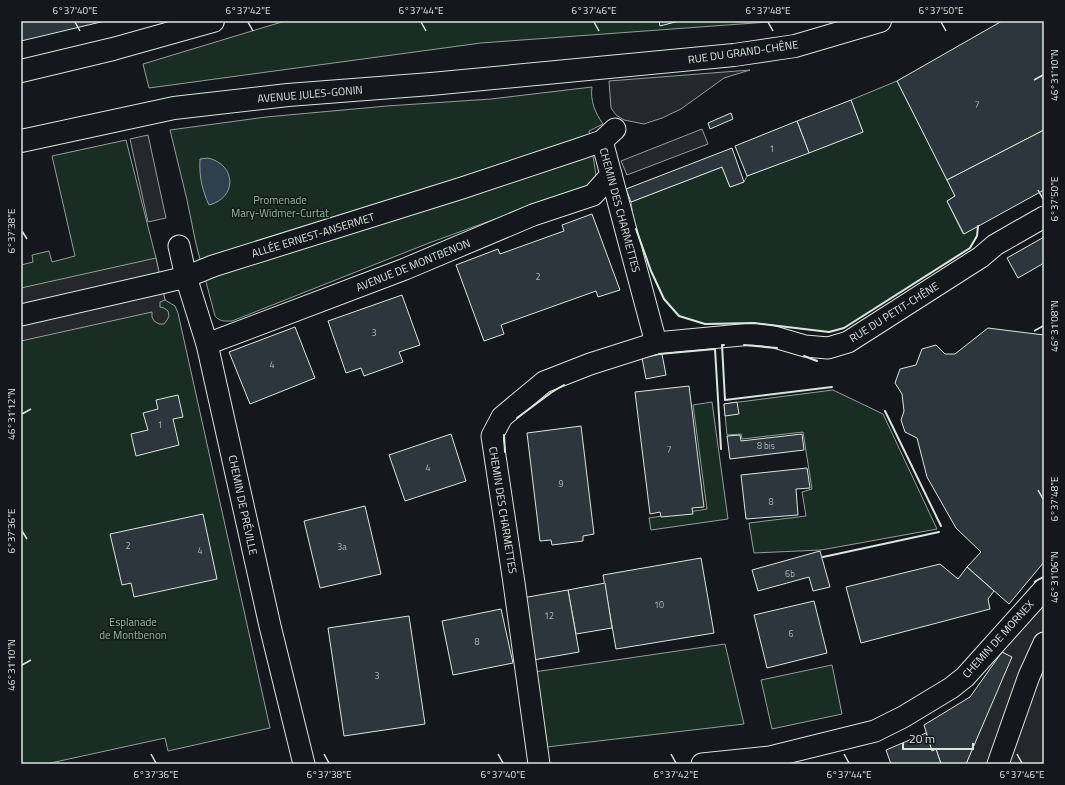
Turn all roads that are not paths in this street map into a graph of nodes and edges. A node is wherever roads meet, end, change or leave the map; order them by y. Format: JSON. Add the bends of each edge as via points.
{"nodes":[{"id":1,"x":213,"y":21,"type":"edge"},
{"id":2,"x":880,"y":21,"type":"edge"},
{"id":3,"x":602,"y":67,"type":"joint"},
{"id":4,"x":21,"y":71,"type":"edge"},
{"id":5,"x":608,"y":135,"type":"joint"},
{"id":6,"x":21,"y":141,"type":"edge"},
{"id":7,"x":611,"y":175,"type":"junction"},
{"id":8,"x":1044,"y":217,"type":"edge"},
{"id":9,"x":179,"y":246,"type":"dead end"},
{"id":10,"x":186,"y":277,"type":"junction"},
{"id":11,"x":21,"y":315,"type":"edge"},
{"id":12,"x":656,"y":343,"type":"junction"},
{"id":13,"x":207,"y":344,"type":"junction"},
{"id":14,"x":1044,"y":588,"type":"edge"},
{"id":15,"x":1044,"y":643,"type":"edge"},
{"id":16,"x":304,"y":764,"type":"edge"},
{"id":17,"x":539,"y":764,"type":"edge"},
{"id":18,"x":702,"y":764,"type":"edge"},
{"id":19,"x":998,"y":764,"type":"edge"}],
"edges":[{"from":1,"to":4,"type":"main road"},
{"from":2,"to":3,"type":"main road","name":"RUE DU GRAND-CHÊNE","via":[[795,46],[734,55]]},
{"from":3,"to":6,"type":"main road","name":"AVENUE JULES-GONIN","via":[[288,95],[174,108]]},
{"from":5,"to":7,"type":"street","name":"CHEMIN DES CHARMETTES"},
{"from":5,"to":10,"type":"street","name":"ALLÉE ERNEST-ANSERMET","via":[[462,188],[213,266]]},
{"from":7,"to":12,"type":"street","name":"CHEMIN DES CHARMETTES"},
{"from":7,"to":13,"type":"street","name":"AVENUE DE MONTBENON","via":[[593,195],[533,215],[405,269]]},
{"from":8,"to":12,"type":"street","name":"RUE DU PETIT-CHÊNE","via":[[995,244],[981,257],[848,342],[828,348],[805,346],[771,336],[752,334]]},
{"from":9,"to":10,"type":"street","name":"CHEMIN DE PRÉVILLE"},
{"from":10,"to":11,"type":"street","name":"ALLÉE ERNEST-ANSERMET"},
{"from":10,"to":13,"type":"street","name":"CHEMIN DE PRÉVILLE"},
{"from":12,"to":17,"type":"street","name":"CHEMIN DES CHARMETTES","via":[[544,382],[502,417],[492,436]]},
{"from":13,"to":16,"type":"street","name":"CHEMIN DE PRÉVILLE","via":[[270,626]]},
{"from":14,"to":18,"type":"street","name":"CHEMIN DE MORNEX","via":[[965,677],[903,717],[875,731],[770,758]]},
{"from":15,"to":19,"type":"street","via":[[1029,676]]}]}
